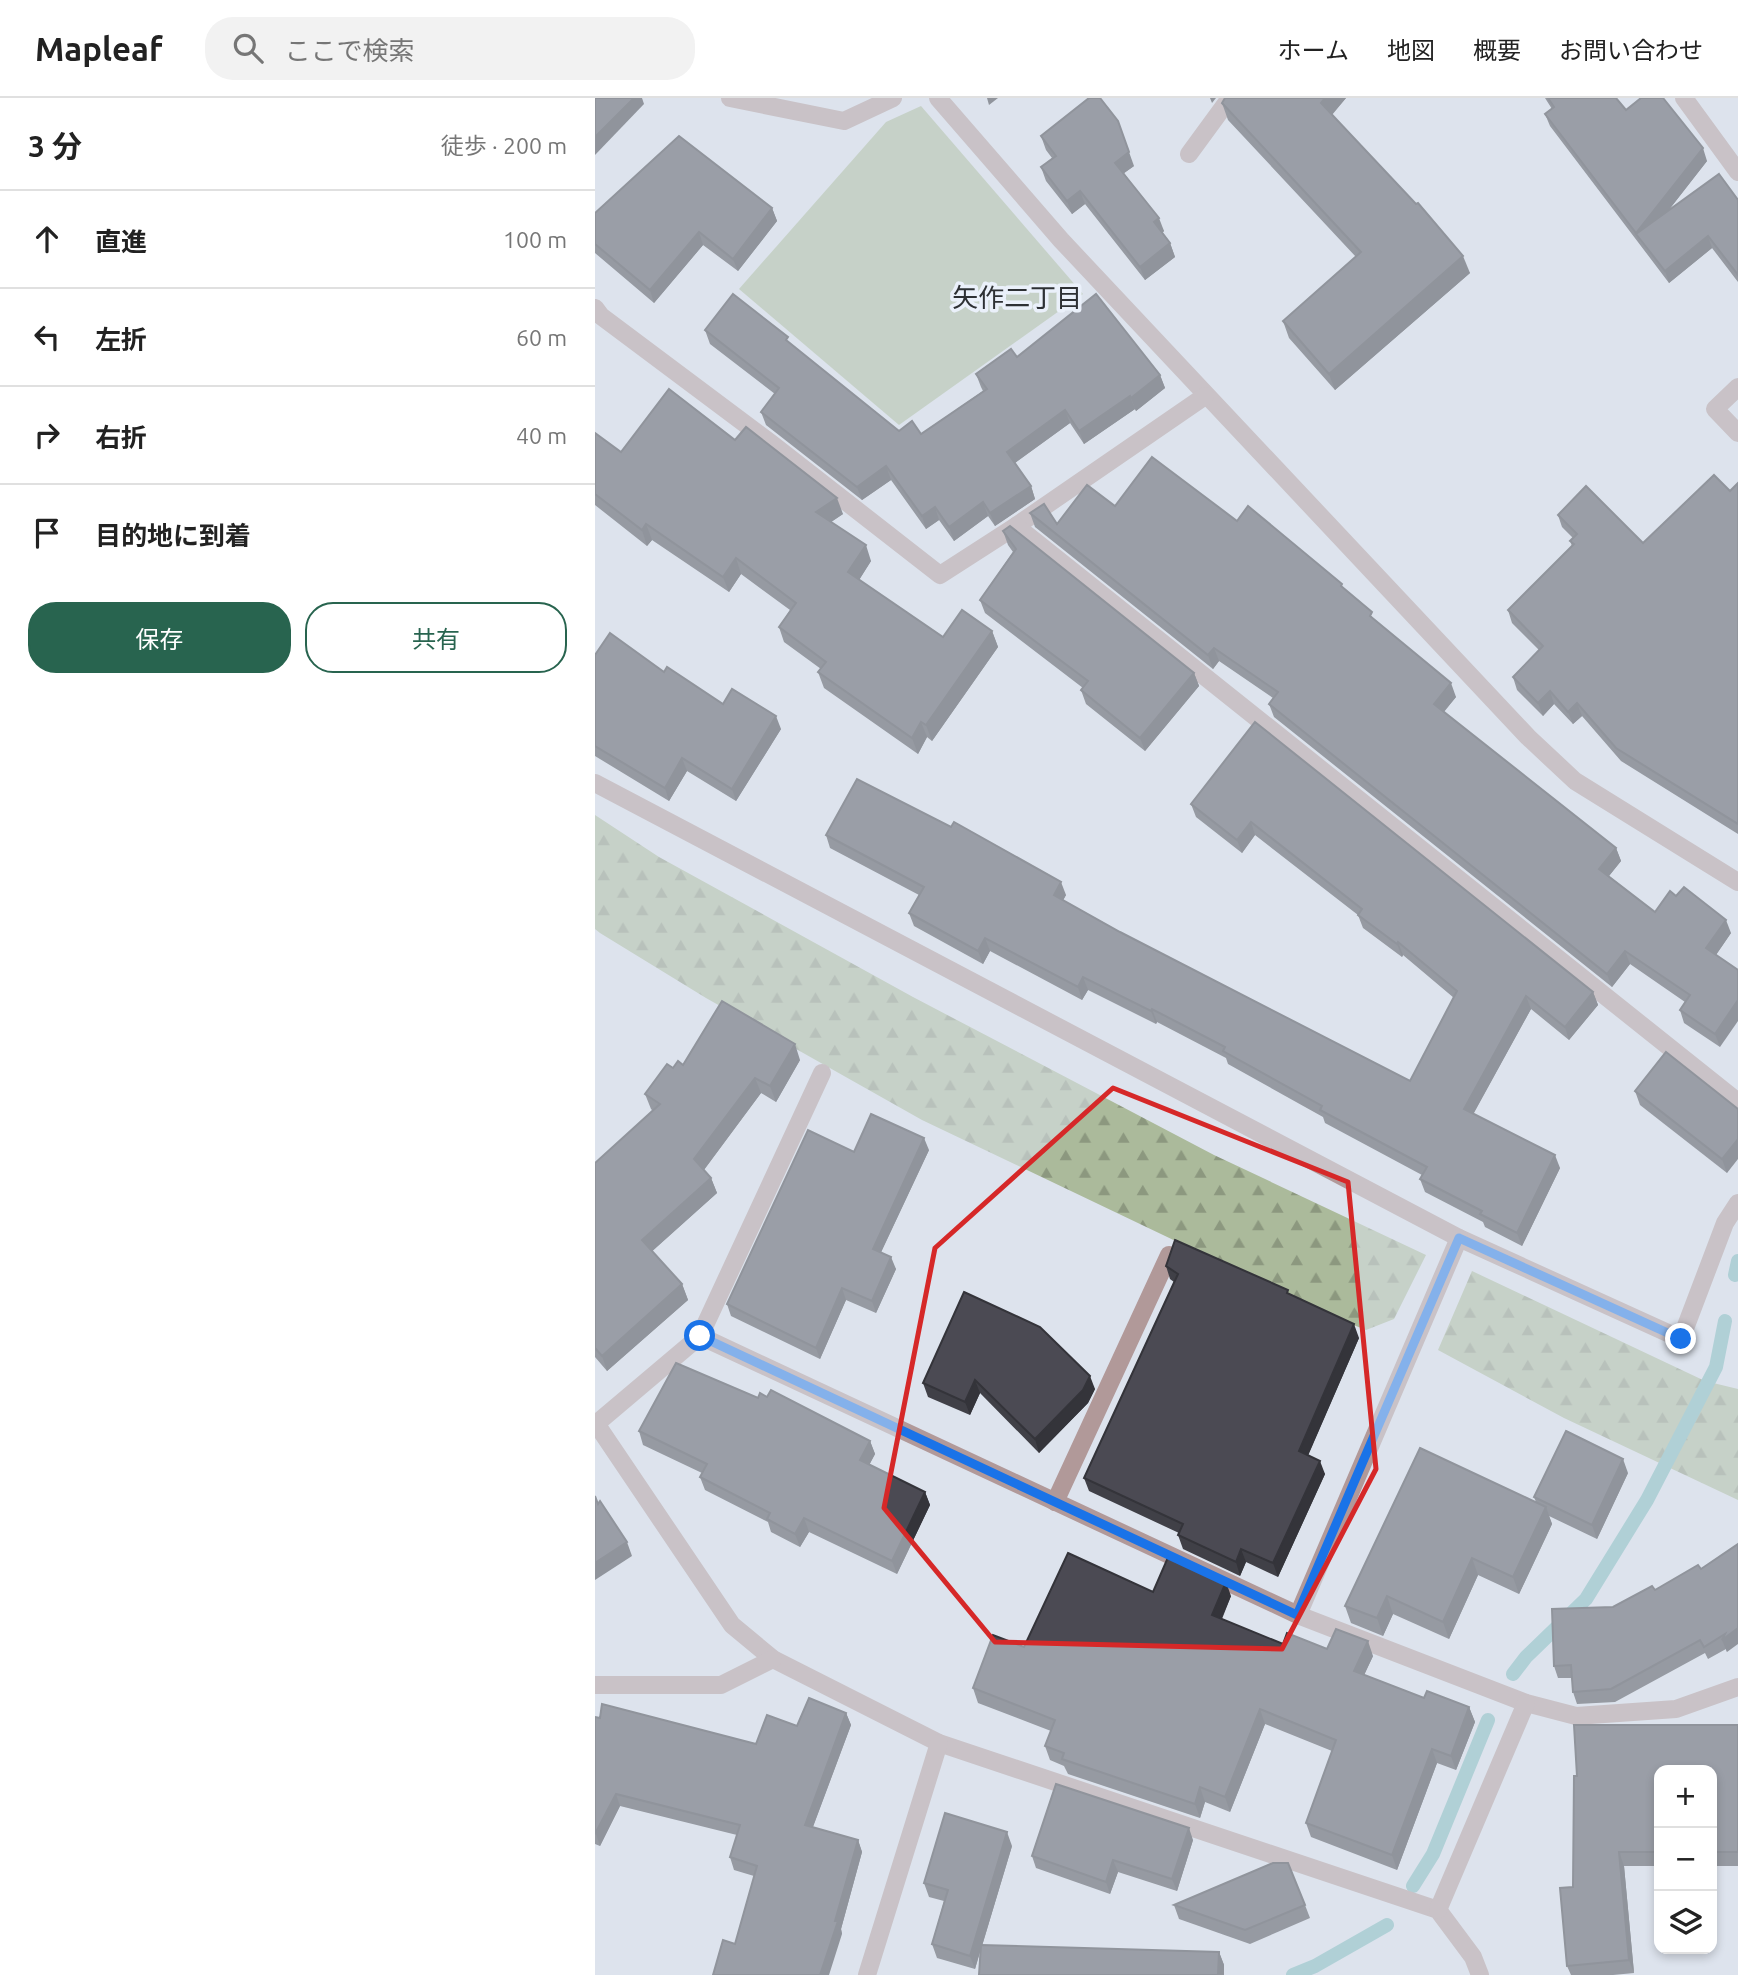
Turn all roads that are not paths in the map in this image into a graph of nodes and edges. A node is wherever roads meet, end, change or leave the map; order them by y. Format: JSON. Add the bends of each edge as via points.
{"nodes":[{"id":1,"x":730,"y":98,"type":"edge"},
{"id":2,"x":893,"y":98,"type":"edge"},
{"id":3,"x":938,"y":98,"type":"edge"},
{"id":4,"x":1230,"y":98,"type":"edge"},
{"id":5,"x":1684,"y":98,"type":"edge"},
{"id":6,"x":1189,"y":154,"type":"dead end"},
{"id":7,"x":1738,"y":172,"type":"edge"},
{"id":8,"x":595,"y":308,"type":"edge"},
{"id":9,"x":1738,"y":387,"type":"edge"},
{"id":10,"x":1205,"y":396,"type":"junction"},
{"id":11,"x":1738,"y":433,"type":"edge"},
{"id":12,"x":1016,"y":526,"type":"junction"},
{"id":13,"x":595,"y":783,"type":"edge"},
{"id":14,"x":1738,"y":882,"type":"edge"},
{"id":15,"x":822,"y":1073,"type":"dead end"},
{"id":16,"x":1738,"y":1102,"type":"edge"},
{"id":17,"x":1738,"y":1203,"type":"edge"},
{"id":18,"x":1459,"y":1238,"type":"junction"},
{"id":19,"x":1169,"y":1255,"type":"edge"},
{"id":20,"x":700,"y":1336,"type":"junction"},
{"id":21,"x":596,"y":1423,"type":"edge"},
{"id":22,"x":1055,"y":1502,"type":"junction"},
{"id":23,"x":1297,"y":1615,"type":"junction"},
{"id":24,"x":773,"y":1660,"type":"junction"},
{"id":25,"x":595,"y":1685,"type":"edge"},
{"id":26,"x":1738,"y":1688,"type":"edge"},
{"id":27,"x":1526,"y":1703,"type":"junction"},
{"id":28,"x":939,"y":1743,"type":"junction"},
{"id":29,"x":1438,"y":1910,"type":"junction"},
{"id":30,"x":867,"y":1975,"type":"edge"},
{"id":31,"x":1480,"y":1975,"type":"edge"}],
"edges":[{"from":1,"to":2,"type":"street","via":[[844,121]]},
{"from":3,"to":10,"type":"street"},
{"from":4,"to":6,"type":"street"},
{"from":5,"to":7,"type":"street"},
{"from":8,"to":12,"type":"street","via":[[940,575]]},
{"from":9,"to":11,"type":"street","via":[[1715,409]]},
{"from":10,"to":12,"type":"street"},
{"from":10,"to":14,"type":"street","via":[[1575,781]]},
{"from":12,"to":16,"type":"street"},
{"from":13,"to":18,"type":"street"},
{"from":15,"to":20,"type":"street"},
{"from":17,"to":18,"type":"street","via":[[1725,1223],[1681,1339]]},
{"from":18,"to":23,"type":"street"},
{"from":19,"to":22,"type":"street"},
{"from":20,"to":21,"type":"street"},
{"from":20,"to":22,"type":"street"},
{"from":21,"to":24,"type":"street","via":[[732,1625]]},
{"from":22,"to":23,"type":"street"},
{"from":23,"to":27,"type":"street"},
{"from":24,"to":25,"type":"street","via":[[721,1685]]},
{"from":24,"to":28,"type":"street"},
{"from":26,"to":27,"type":"street","via":[[1663,1710],[1576,1716]]},
{"from":27,"to":29,"type":"street"},
{"from":28,"to":29,"type":"street"},
{"from":28,"to":30,"type":"street"},
{"from":29,"to":31,"type":"street","via":[[1473,1957]]}]}
